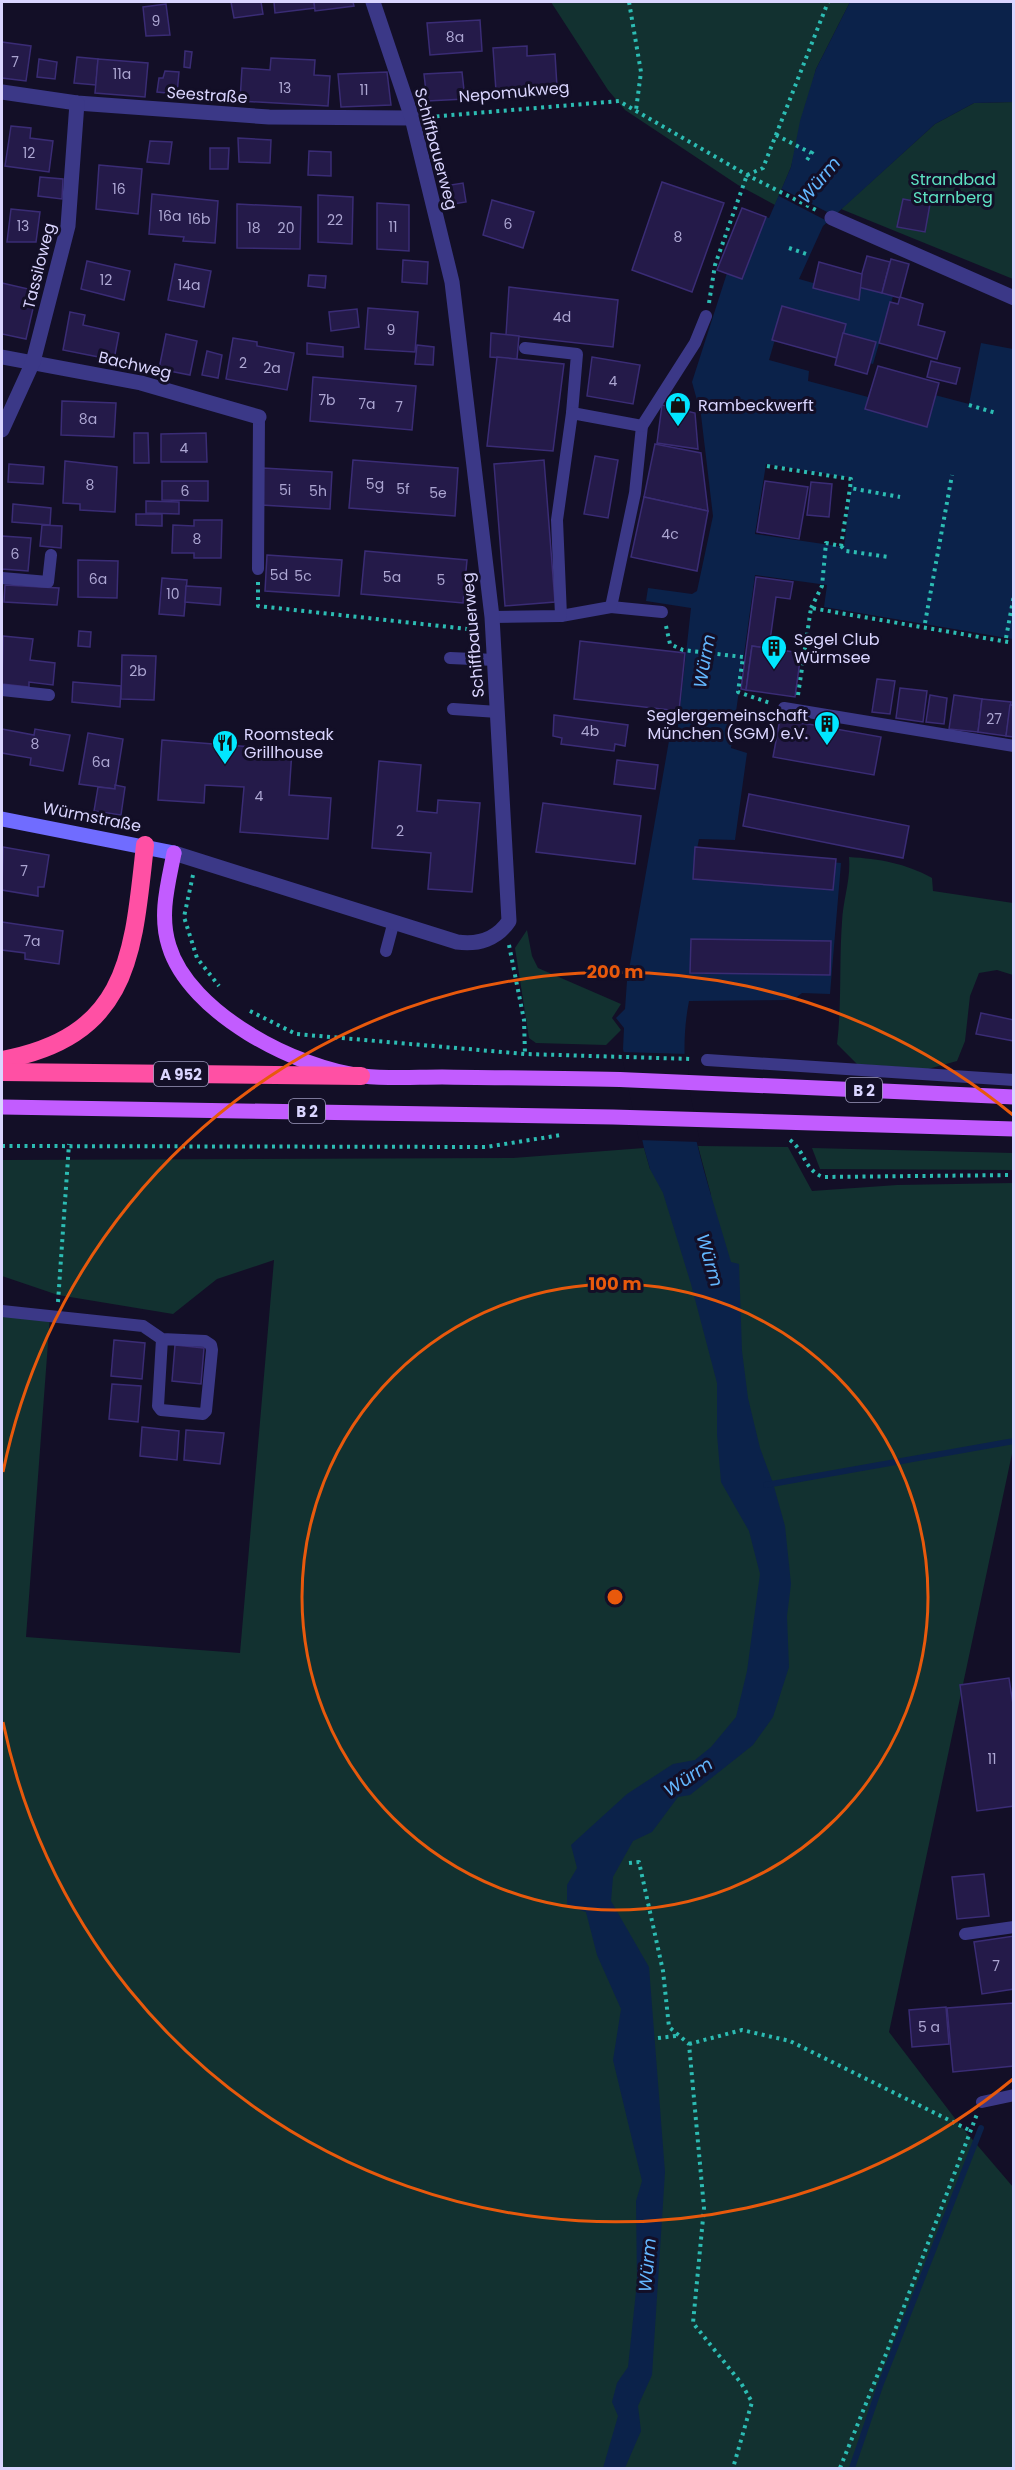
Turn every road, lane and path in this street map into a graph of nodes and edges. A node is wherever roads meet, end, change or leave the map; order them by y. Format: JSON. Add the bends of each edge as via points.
{"nodes":[{"id":1,"x":373,"y":2,"type":"edge"},
{"id":2,"x":629,"y":2,"type":"edge"},
{"id":3,"x":828,"y":2,"type":"edge"},
{"id":4,"x":2,"y":92,"type":"edge"},
{"id":5,"x":77,"y":103,"type":"junction"},
{"id":6,"x":636,"y":111,"type":"junction"},
{"id":7,"x":412,"y":118,"type":"junction"},
{"id":8,"x":776,"y":135,"type":"junction"},
{"id":9,"x":815,"y":148,"type":"dead end"},
{"id":10,"x":811,"y":153,"type":"junction"},
{"id":11,"x":807,"y":160,"type":"dead end"},
{"id":12,"x":747,"y":175,"type":"junction"},
{"id":13,"x":811,"y":207,"type":"dead end"},
{"id":14,"x":832,"y":218,"type":"dead end"},
{"id":15,"x":789,"y":248,"type":"dead end"},
{"id":16,"x":809,"y":255,"type":"dead end"},
{"id":17,"x":1014,"y":298,"type":"edge"},
{"id":18,"x":706,"y":316,"type":"joint"},
{"id":19,"x":525,"y":348,"type":"dead end"},
{"id":20,"x":2,"y":357,"type":"edge"},
{"id":21,"x":33,"y":362,"type":"junction"},
{"id":22,"x":969,"y":405,"type":"dead end"},
{"id":23,"x":996,"y":412,"type":"dead end"},
{"id":24,"x":572,"y":413,"type":"junction"},
{"id":25,"x":259,"y":417,"type":"joint"},
{"id":26,"x":642,"y":426,"type":"junction"},
{"id":27,"x":2,"y":430,"type":"edge"},
{"id":28,"x":767,"y":466,"type":"dead end"},
{"id":29,"x":952,"y":475,"type":"dead end"},
{"id":30,"x":850,"y":488,"type":"junction"},
{"id":31,"x":900,"y":497,"type":"dead end"},
{"id":32,"x":841,"y":546,"type":"junction"},
{"id":33,"x":51,"y":555,"type":"dead end"},
{"id":34,"x":890,"y":558,"type":"dead end"},
{"id":35,"x":258,"y":568,"type":"joint"},
{"id":36,"x":2,"y":578,"type":"edge"},
{"id":37,"x":1014,"y":595,"type":"edge"},
{"id":38,"x":611,"y":607,"type":"junction"},
{"id":39,"x":810,"y":608,"type":"junction"},
{"id":40,"x":662,"y":612,"type":"dead end"},
{"id":41,"x":561,"y":616,"type":"junction"},
{"id":42,"x":925,"y":623,"type":"dead end"},
{"id":43,"x":492,"y":624,"type":"junction"},
{"id":44,"x":1006,"y":638,"type":"dead end"},
{"id":45,"x":1014,"y":643,"type":"edge"},
{"id":46,"x":670,"y":644,"type":"dead end"},
{"id":47,"x":450,"y":658,"type":"dead end"},
{"id":48,"x":495,"y":660,"type":"junction"},
{"id":49,"x":2,"y":690,"type":"edge"},
{"id":50,"x":49,"y":695,"type":"dead end"},
{"id":51,"x":453,"y":709,"type":"dead end"},
{"id":52,"x":790,"y":709,"type":"junction"},
{"id":53,"x":498,"y":712,"type":"junction"},
{"id":54,"x":1014,"y":746,"type":"edge"},
{"id":55,"x":2,"y":819,"type":"edge"},
{"id":56,"x":145,"y":845,"type":"junction"},
{"id":57,"x":174,"y":853,"type":"junction"},
{"id":58,"x":196,"y":860,"type":"junction"},
{"id":59,"x":394,"y":921,"type":"junction"},
{"id":60,"x":503,"y":930,"type":"junction"},
{"id":61,"x":386,"y":951,"type":"dead end"},
{"id":62,"x":223,"y":992,"type":"dead end"},
{"id":63,"x":249,"y":1010,"type":"dead end"},
{"id":64,"x":525,"y":1054,"type":"junction"},
{"id":65,"x":2,"y":1060,"type":"edge"},
{"id":66,"x":707,"y":1060,"type":"joint"},
{"id":67,"x":2,"y":1072,"type":"edge"},
{"id":68,"x":362,"y":1076,"type":"junction"},
{"id":69,"x":1014,"y":1080,"type":"edge"},
{"id":70,"x":1014,"y":1097,"type":"edge"},
{"id":71,"x":2,"y":1107,"type":"edge"},
{"id":72,"x":1014,"y":1130,"type":"edge"},
{"id":73,"x":568,"y":1133,"type":"dead end"},
{"id":74,"x":780,"y":1139,"type":"dead end"},
{"id":75,"x":69,"y":1144,"type":"junction"},
{"id":76,"x":2,"y":1146,"type":"edge"},
{"id":77,"x":1014,"y":1175,"type":"edge"},
{"id":78,"x":2,"y":1311,"type":"edge"},
{"id":79,"x":57,"y":1316,"type":"junction"},
{"id":80,"x":162,"y":1339,"type":"junction"},
{"id":81,"x":629,"y":1863,"type":"dead end"},
{"id":82,"x":1014,"y":1927,"type":"edge"},
{"id":83,"x":965,"y":1934,"type":"dead end"},
{"id":84,"x":677,"y":2036,"type":"junction"},
{"id":85,"x":658,"y":2038,"type":"dead end"},
{"id":86,"x":689,"y":2044,"type":"junction"},
{"id":87,"x":1014,"y":2096,"type":"edge"},
{"id":88,"x":982,"y":2102,"type":"joint"},
{"id":89,"x":971,"y":2131,"type":"junction"},
{"id":90,"x":733,"y":2469,"type":"edge"},
{"id":91,"x":840,"y":2469,"type":"edge"}],
"edges":[{"from":1,"to":7,"type":"street","name":"Schiffbauerweg"},
{"from":2,"to":6,"type":"path","via":[[641,72]]},
{"from":3,"to":8,"type":"path"},
{"from":4,"to":5,"type":"street","name":"Seestraße"},
{"from":5,"to":7,"type":"street","name":"Seestraße","via":[[269,117]]},
{"from":5,"to":21,"type":"street","name":"Tassiloweg","via":[[68,226]]},
{"from":6,"to":7,"type":"path","name":"Nepomukweg","via":[[618,101]]},
{"from":6,"to":12,"type":"path"},
{"from":7,"to":43,"type":"street","name":"Schiffbauerweg","via":[[452,282]]},
{"from":8,"to":10,"type":"path"},
{"from":8,"to":12,"type":"path","via":[[763,168]]},
{"from":9,"to":10,"type":"path"},
{"from":10,"to":11,"type":"path"},
{"from":12,"to":13,"type":"path"},
{"from":12,"to":18,"type":"path","via":[[715,265]]},
{"from":14,"to":17,"type":"street"},
{"from":15,"to":16,"type":"path"},
{"from":18,"to":26,"type":"lane","via":[[695,343]]},
{"from":19,"to":24,"type":"lane","via":[[577,354]]},
{"from":20,"to":21,"type":"street","name":"Bachweg"},
{"from":21,"to":25,"type":"street","name":"Bachweg","via":[[141,383]]},
{"from":21,"to":27,"type":"street","name":"Tassiloweg"},
{"from":22,"to":23,"type":"path"},
{"from":24,"to":26,"type":"lane"},
{"from":24,"to":41,"type":"lane","via":[[557,520]]},
{"from":25,"to":35,"type":"lane"},
{"from":26,"to":38,"type":"lane","via":[[635,493]]},
{"from":28,"to":30,"type":"path","via":[[851,479]]},
{"from":29,"to":42,"type":"path"},
{"from":30,"to":31,"type":"path"},
{"from":30,"to":32,"type":"path"},
{"from":32,"to":34,"type":"path","via":[[846,551]]},
{"from":32,"to":39,"type":"path","via":[[826,543],[822,586]]},
{"from":33,"to":36,"type":"lane","via":[[48,582]]},
{"from":35,"to":43,"type":"path","via":[[258,606]]},
{"from":37,"to":44,"type":"path"},
{"from":38,"to":40,"type":"lane"},
{"from":38,"to":41,"type":"lane"},
{"from":39,"to":45,"type":"path"},
{"from":39,"to":52,"type":"path"},
{"from":41,"to":43,"type":"lane"},
{"from":43,"to":48,"type":"street","name":"Schiffbauerweg"},
{"from":46,"to":52,"type":"path","via":[[683,650],[743,657],[738,692]]},
{"from":47,"to":48,"type":"lane"},
{"from":48,"to":53,"type":"street","name":"Schiffbauerweg"},
{"from":49,"to":50,"type":"lane"},
{"from":51,"to":53,"type":"lane"},
{"from":52,"to":54,"type":"lane"},
{"from":53,"to":60,"type":"street","name":"Schiffbauerweg","via":[[509,900],[509,921]]},
{"from":55,"to":56,"type":"main road","name":"Würmstraße"},
{"from":56,"to":57,"type":"main road","name":"Würmstraße"},
{"from":56,"to":65,"type":"highway","via":[[129,960],[113,993],[87,1025],[60,1041]]},
{"from":57,"to":58,"type":"street"},
{"from":57,"to":68,"type":"main road","via":[[164,905],[168,946],[201,998],[256,1038],[291,1054]]},
{"from":58,"to":59,"type":"street"},
{"from":58,"to":62,"type":"path","via":[[184,917],[198,958]]},
{"from":59,"to":60,"type":"street","via":[[470,944]]},
{"from":59,"to":61,"type":"lane"},
{"from":60,"to":64,"type":"path","via":[[524,1020]]},
{"from":63,"to":64,"type":"path","via":[[296,1034]]},
{"from":64,"to":66,"type":"path"},
{"from":66,"to":69,"type":"lane"},
{"from":67,"to":68,"type":"highway","number":"A 952"},
{"from":68,"to":70,"type":"main road","number":"B 2","via":[[605,1079]]},
{"from":71,"to":72,"type":"main road","number":"B 2","via":[[613,1117]]},
{"from":73,"to":75,"type":"path","via":[[486,1147]]},
{"from":74,"to":77,"type":"path","via":[[797,1145],[808,1168],[823,1177]]},
{"from":75,"to":76,"type":"path"},
{"from":75,"to":79,"type":"path"},
{"from":78,"to":79,"type":"lane"},
{"from":79,"to":80,"type":"lane","via":[[143,1326]]},
{"from":80,"to":80,"type":"lane","via":[[205,1341],[211,1345],[203,1414],[161,1410],[158,1406]]},
{"from":81,"to":84,"type":"path","via":[[639,1862],[663,1971],[669,2027]]},
{"from":82,"to":83,"type":"lane"},
{"from":84,"to":85,"type":"path"},
{"from":84,"to":86,"type":"path"},
{"from":86,"to":89,"type":"path","via":[[742,2030],[790,2041]]},
{"from":86,"to":90,"type":"path","via":[[704,2208],[693,2323],[741,2383],[752,2403]]},
{"from":87,"to":88,"type":"lane"},
{"from":88,"to":89,"type":"path"},
{"from":89,"to":91,"type":"path"}]}
